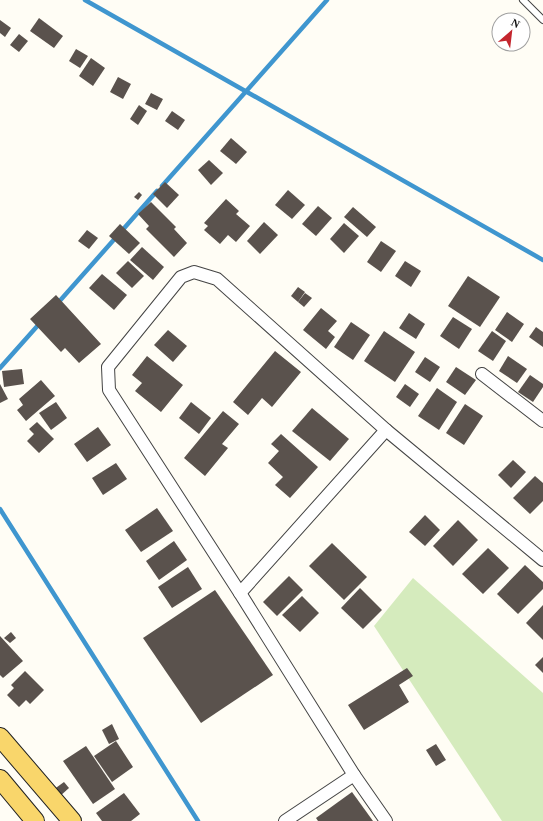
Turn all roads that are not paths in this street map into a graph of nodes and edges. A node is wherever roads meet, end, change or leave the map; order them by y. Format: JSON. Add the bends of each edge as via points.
{"nodes":[{"id":1,"x":523,"y":0,"type":"edge"},
{"id":2,"x":543,"y":20,"type":"edge"},
{"id":3,"x":482,"y":374,"type":"dead end"},
{"id":4,"x":543,"y":421,"type":"edge"},
{"id":5,"x":386,"y":430,"type":"junction"},
{"id":6,"x":543,"y":560,"type":"edge"},
{"id":7,"x":240,"y":593,"type":"junction"},
{"id":8,"x":0,"y":737,"type":"edge"},
{"id":9,"x":354,"y":775,"type":"junction"},
{"id":10,"x":0,"y":779,"type":"edge"},
{"id":11,"x":35,"y":821,"type":"edge"},
{"id":12,"x":72,"y":821,"type":"edge"},
{"id":13,"x":285,"y":821,"type":"edge"},
{"id":14,"x":386,"y":821,"type":"edge"}],
"edges":[{"from":1,"to":2,"type":"lane"},
{"from":3,"to":4,"type":"street"},
{"from":5,"to":6,"type":"street"},
{"from":5,"to":7,"type":"street"},
{"from":5,"to":7,"type":"street","via":[[217,279],[194,272],[181,277],[108,367],[109,390]]},
{"from":7,"to":9,"type":"street"},
{"from":8,"to":12,"type":"main road"},
{"from":9,"to":13,"type":"street"},
{"from":9,"to":14,"type":"street"},
{"from":10,"to":11,"type":"main road"}]}
